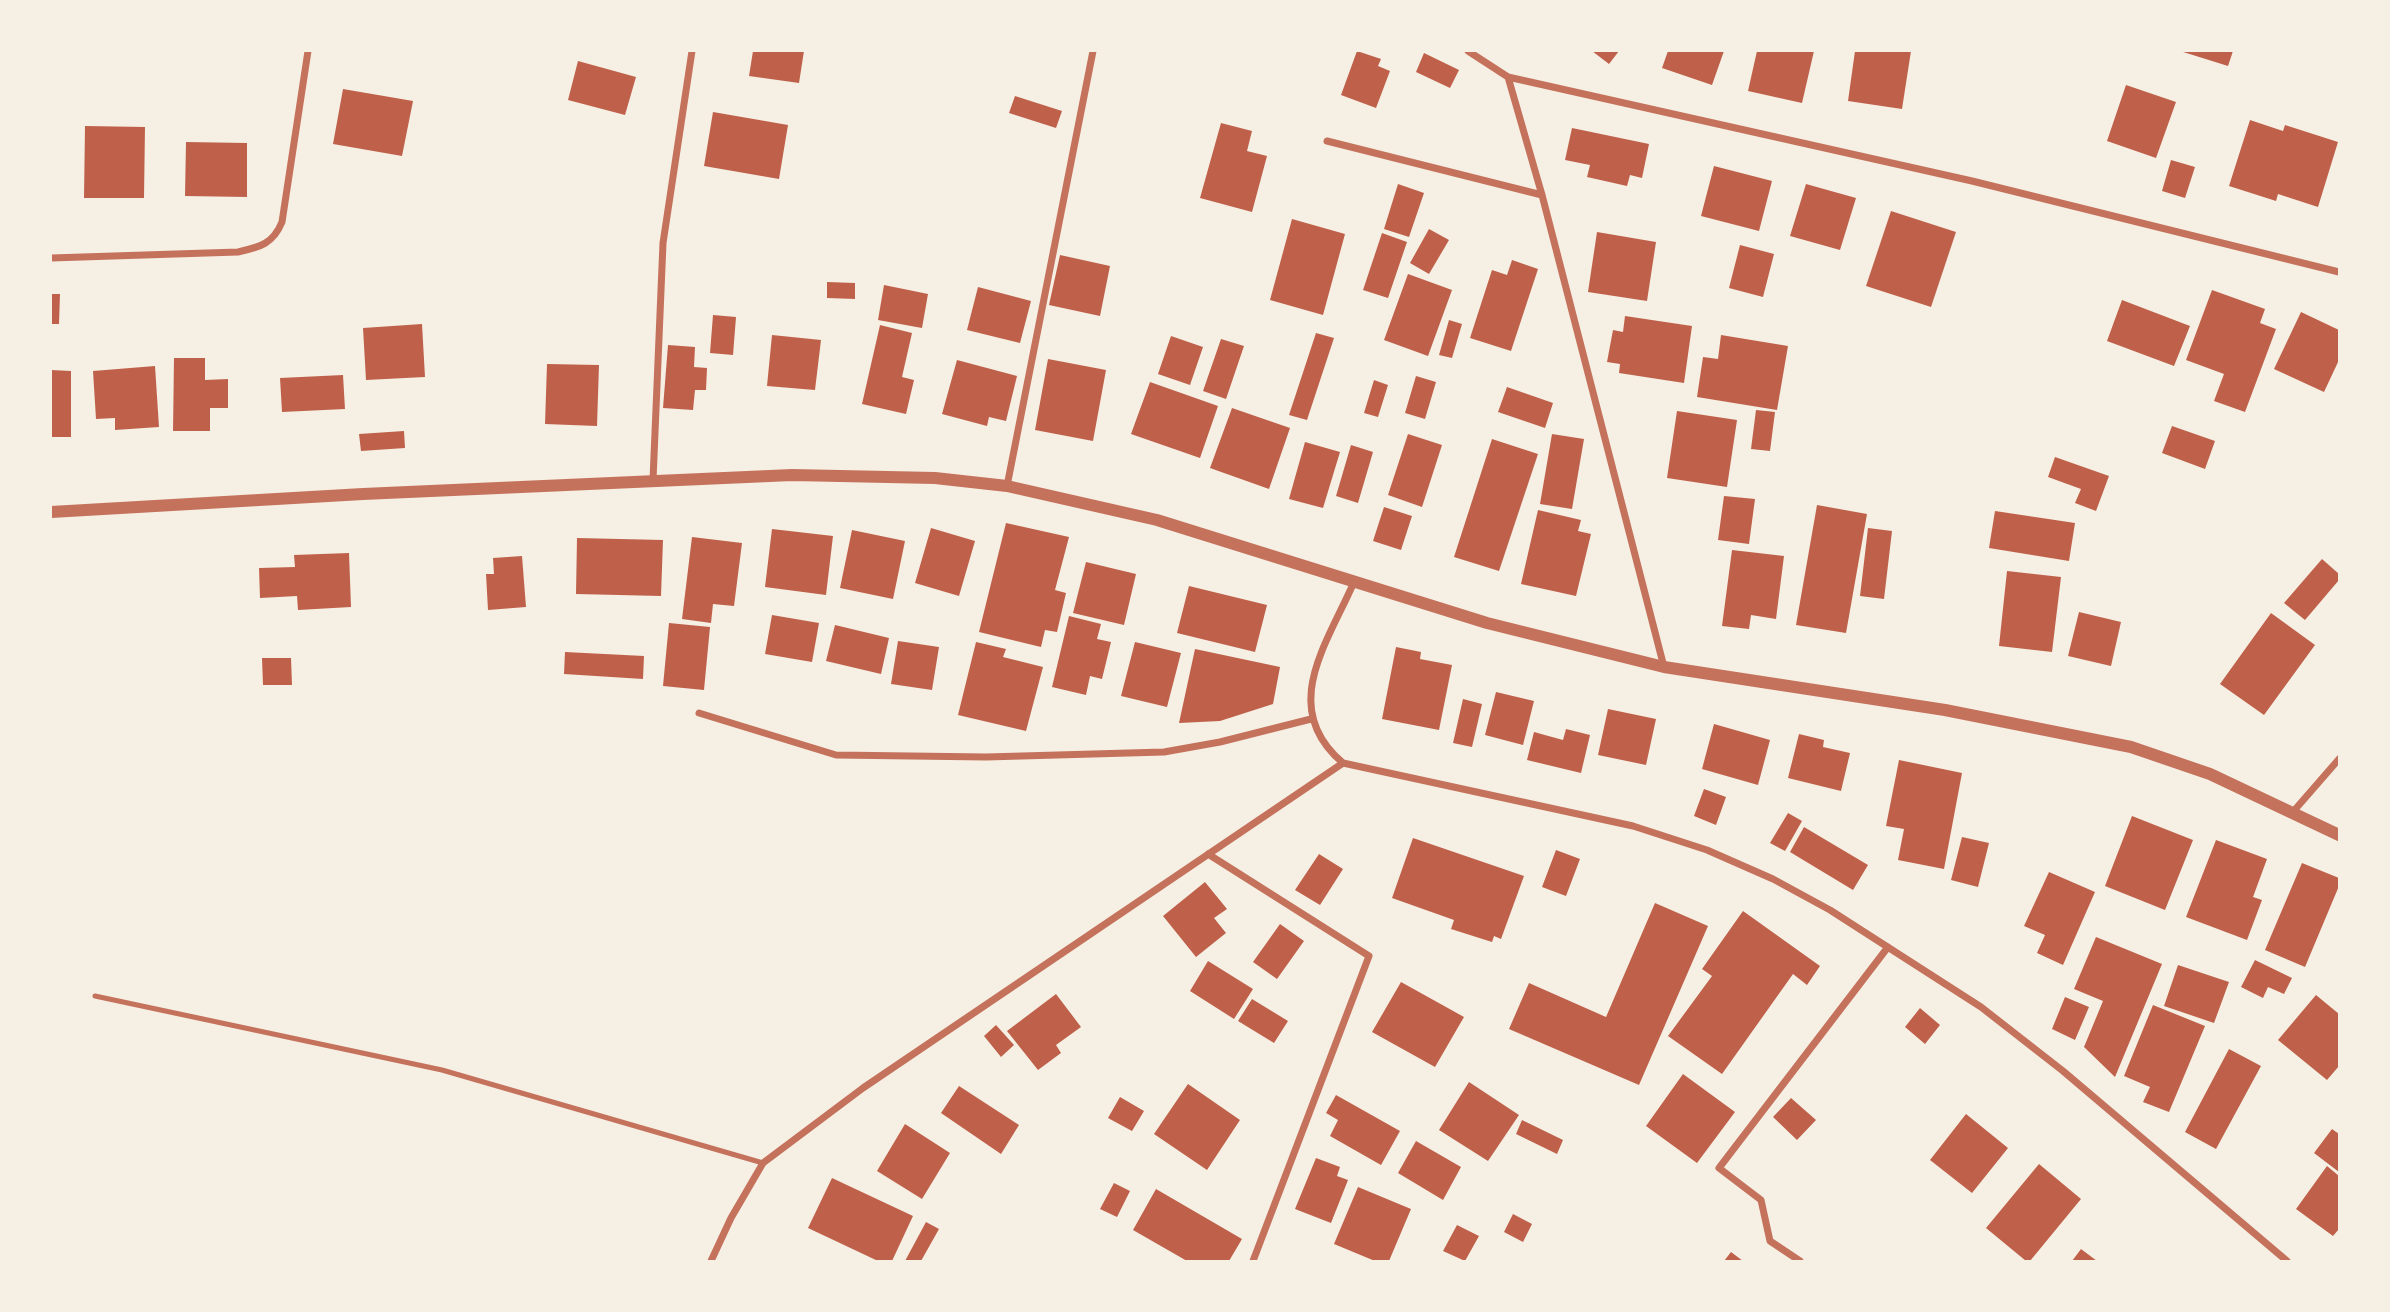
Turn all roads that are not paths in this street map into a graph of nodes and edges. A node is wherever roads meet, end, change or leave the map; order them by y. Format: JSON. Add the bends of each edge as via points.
{"nodes":[{"id":1,"x":308,"y":51,"type":"edge"},
{"id":2,"x":692,"y":51,"type":"edge"},
{"id":3,"x":1093,"y":51,"type":"edge"},
{"id":4,"x":1468,"y":51,"type":"edge"},
{"id":5,"x":1508,"y":77,"type":"junction"},
{"id":6,"x":1327,"y":141,"type":"dead end"},
{"id":7,"x":1542,"y":194,"type":"junction"},
{"id":8,"x":51,"y":258,"type":"edge"},
{"id":9,"x":2339,"y":272,"type":"edge"},
{"id":10,"x":653,"y":480,"type":"junction"},
{"id":11,"x":1007,"y":486,"type":"junction"},
{"id":12,"x":51,"y":512,"type":"edge"},
{"id":13,"x":1354,"y":582,"type":"junction"},
{"id":14,"x":1664,"y":667,"type":"junction"},
{"id":15,"x":699,"y":713,"type":"dead end"},
{"id":16,"x":1311,"y":719,"type":"junction"},
{"id":17,"x":2339,"y":759,"type":"edge"},
{"id":18,"x":1343,"y":764,"type":"junction"},
{"id":19,"x":2292,"y":813,"type":"junction"},
{"id":20,"x":2339,"y":835,"type":"edge"},
{"id":21,"x":1208,"y":854,"type":"junction"},
{"id":22,"x":1888,"y":947,"type":"junction"},
{"id":23,"x":95,"y":996,"type":"dead end"},
{"id":24,"x":763,"y":1163,"type":"junction"},
{"id":25,"x":711,"y":1261,"type":"edge"},
{"id":26,"x":1253,"y":1261,"type":"edge"},
{"id":27,"x":1800,"y":1261,"type":"edge"},
{"id":28,"x":2287,"y":1261,"type":"edge"}],
"edges":[{"from":1,"to":8,"type":"street","via":[[282,222],[265,246],[238,253]]},
{"from":2,"to":10,"type":"street","via":[[663,243]]},
{"from":3,"to":11,"type":"street"},
{"from":4,"to":5,"type":"street"},
{"from":5,"to":7,"type":"street"},
{"from":5,"to":9,"type":"street","via":[[1972,181]]},
{"from":6,"to":7,"type":"street"},
{"from":7,"to":14,"type":"street"},
{"from":10,"to":11,"type":"street","via":[[861,475]]},
{"from":10,"to":12,"type":"street"},
{"from":11,"to":13,"type":"street","via":[[1157,520]]},
{"from":13,"to":14,"type":"street","via":[[1499,626]]},
{"from":13,"to":16,"type":"street","via":[[1310,685]]},
{"from":14,"to":19,"type":"street","via":[[1945,710],[2098,739],[2186,764]]},
{"from":15,"to":16,"type":"street","via":[[836,755],[986,757],[1164,752]]},
{"from":16,"to":18,"type":"street","via":[[1323,744]]},
{"from":17,"to":19,"type":"street"},
{"from":18,"to":21,"type":"street"},
{"from":18,"to":22,"type":"street","via":[[1633,826],[1707,850],[1773,878]]},
{"from":19,"to":20,"type":"street"},
{"from":21,"to":24,"type":"street","via":[[863,1088]]},
{"from":21,"to":26,"type":"street","via":[[1369,956]]},
{"from":22,"to":27,"type":"street","via":[[1719,1168],[1761,1200],[1770,1241]]},
{"from":22,"to":28,"type":"street","via":[[1981,1007],[2063,1071]]},
{"from":23,"to":24,"type":"lane","via":[[442,1070]]},
{"from":24,"to":25,"type":"street"}]}
